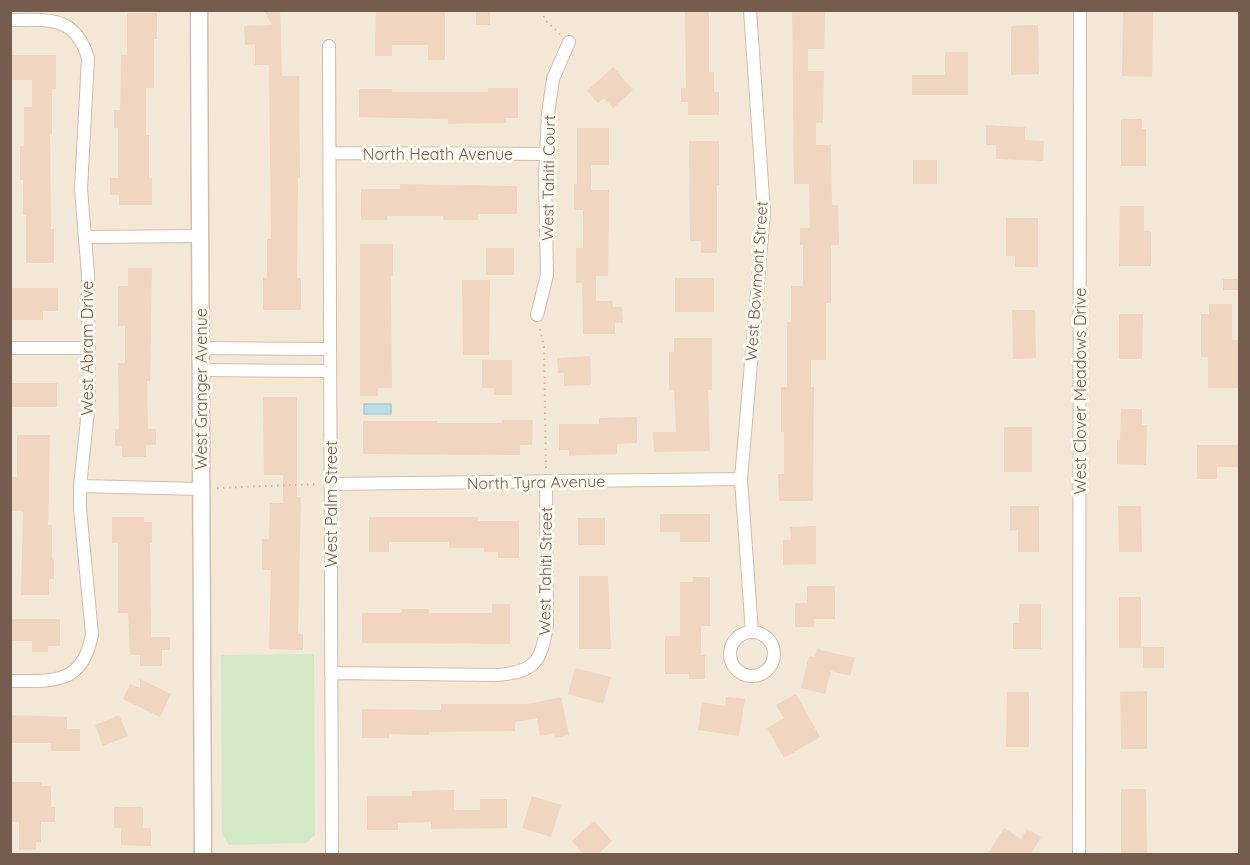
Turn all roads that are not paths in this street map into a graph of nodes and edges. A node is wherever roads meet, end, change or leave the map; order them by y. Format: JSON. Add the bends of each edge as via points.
{"nodes":[{"id":1,"x":199,"y":10,"type":"edge"},
{"id":2,"x":750,"y":10,"type":"edge"},
{"id":3,"x":1080,"y":10,"type":"edge"},
{"id":4,"x":10,"y":20,"type":"edge"},
{"id":5,"x":569,"y":42,"type":"road end"},
{"id":6,"x":329,"y":46,"type":"dead end"},
{"id":7,"x":330,"y":153,"type":"junction"},
{"id":8,"x":546,"y":154,"type":"junction"},
{"id":9,"x":200,"y":236,"type":"junction"},
{"id":10,"x":85,"y":237,"type":"junction"},
{"id":11,"x":537,"y":315,"type":"road end"},
{"id":12,"x":10,"y":348,"type":"edge"},
{"id":13,"x":89,"y":348,"type":"junction"},
{"id":14,"x":201,"y":348,"type":"junction"},
{"id":15,"x":330,"y":349,"type":"junction"},
{"id":16,"x":201,"y":370,"type":"junction"},
{"id":17,"x":330,"y":371,"type":"junction"},
{"id":18,"x":741,"y":479,"type":"junction"},
{"id":19,"x":546,"y":482,"type":"junction"},
{"id":20,"x":331,"y":484,"type":"junction"},
{"id":21,"x":80,"y":486,"type":"junction"},
{"id":22,"x":201,"y":489,"type":"junction"},
{"id":23,"x":752,"y":632,"type":"dead end"},
{"id":24,"x":331,"y":673,"type":"junction"},
{"id":25,"x":10,"y":681,"type":"edge"},
{"id":26,"x":203,"y":855,"type":"edge"},
{"id":27,"x":332,"y":855,"type":"edge"},
{"id":28,"x":1079,"y":855,"type":"edge"}],
"edges":[{"from":1,"to":9,"type":"street","name":"West Granger Avenue"},
{"from":2,"to":18,"type":"street","name":"West Bowmont Street","via":[[764,212]]},
{"from":3,"to":28,"type":"street","name":"West Clover Meadows Drive"},
{"from":4,"to":10,"type":"street","name":"West Abram Drive","via":[[50,20],[76,32],[84,44],[88,58],[81,189]]},
{"from":5,"to":8,"type":"street","name":"West Tahiti Court","via":[[553,79]]},
{"from":6,"to":7,"type":"street","name":"West Palm Street"},
{"from":7,"to":8,"type":"street","name":"North Heath Avenue"},
{"from":7,"to":15,"type":"street","name":"West Palm Street"},
{"from":8,"to":11,"type":"street","name":"West Tahiti Court","via":[[547,276]]},
{"from":9,"to":10,"type":"street"},
{"from":9,"to":14,"type":"street","name":"West Granger Avenue"},
{"from":10,"to":13,"type":"street","name":"West Abram Drive"},
{"from":12,"to":13,"type":"street"},
{"from":13,"to":21,"type":"street","name":"West Abram Drive","via":[[89,401]]},
{"from":14,"to":15,"type":"street"},
{"from":14,"to":16,"type":"street","name":"West Granger Avenue"},
{"from":15,"to":17,"type":"street","name":"West Palm Street"},
{"from":16,"to":17,"type":"street"},
{"from":16,"to":22,"type":"street","name":"West Granger Avenue"},
{"from":17,"to":20,"type":"street","name":"West Palm Street"},
{"from":18,"to":19,"type":"street","name":"North Tyra Avenue"},
{"from":18,"to":23,"type":"street","name":"West Bowmont Street"},
{"from":19,"to":20,"type":"street","name":"North Tyra Avenue"},
{"from":19,"to":24,"type":"street","name":"West Tahiti Street","via":[[547,625],[538,659],[521,671],[497,675]]},
{"from":20,"to":24,"type":"street","name":"West Palm Street"},
{"from":21,"to":22,"type":"street"},
{"from":21,"to":25,"type":"street","name":"West Abram Drive","via":[[92,634],[89,652],[67,676],[51,681]]},
{"from":22,"to":26,"type":"street","name":"West Granger Avenue"},
{"from":24,"to":27,"type":"street","name":"West Palm Street"}]}
